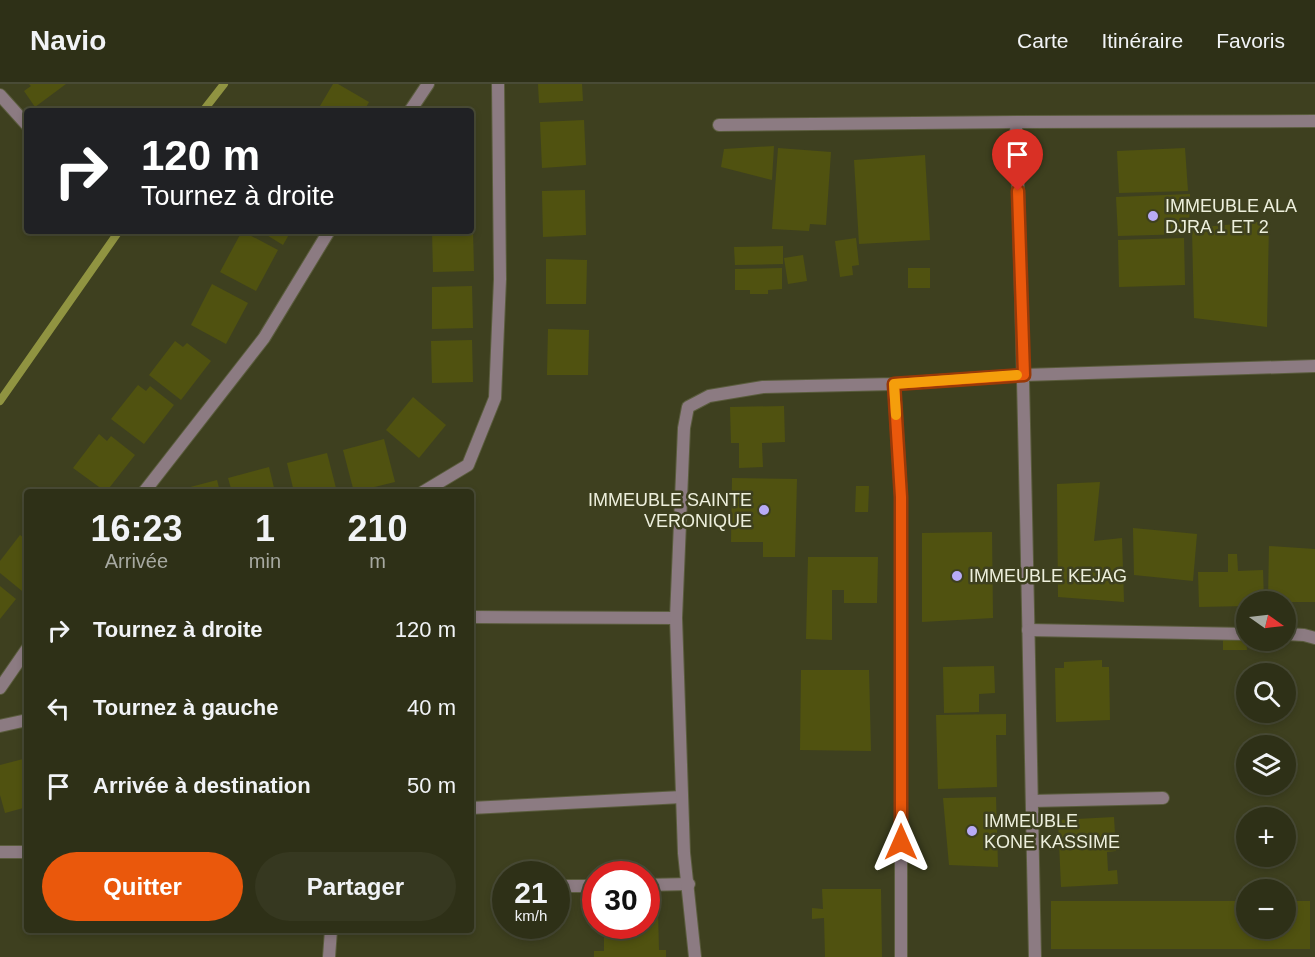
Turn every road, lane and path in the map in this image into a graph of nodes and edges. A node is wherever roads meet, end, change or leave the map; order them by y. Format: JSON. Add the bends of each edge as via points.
{"nodes":[{"id":1,"x":428,"y":84,"type":"edge"},
{"id":2,"x":498,"y":84,"type":"edge"},
{"id":3,"x":0,"y":95,"type":"edge"},
{"id":4,"x":412,"y":108,"type":"edge"},
{"id":5,"x":1315,"y":121,"type":"edge"},
{"id":6,"x":24,"y":122,"type":"edge"},
{"id":7,"x":1016,"y":122,"type":"junction"},
{"id":8,"x":719,"y":126,"type":"dead end"},
{"id":9,"x":327,"y":234,"type":"edge"},
{"id":10,"x":1315,"y":366,"type":"edge"},
{"id":11,"x":1024,"y":375,"type":"junction"},
{"id":12,"x":894,"y":384,"type":"junction"},
{"id":13,"x":146,"y":489,"type":"edge"},
{"id":14,"x":428,"y":489,"type":"edge"},
{"id":15,"x":474,"y":617,"type":"edge"},
{"id":16,"x":676,"y":618,"type":"junction"},
{"id":17,"x":1028,"y":630,"type":"junction"},
{"id":18,"x":1236,"y":634,"type":"edge"},
{"id":19,"x":1296,"y":635,"type":"edge"},
{"id":20,"x":1315,"y":638,"type":"edge"},
{"id":21,"x":24,"y":653,"type":"edge"},
{"id":22,"x":0,"y":688,"type":"edge"},
{"id":23,"x":24,"y":721,"type":"edge"},
{"id":24,"x":0,"y":726,"type":"edge"},
{"id":25,"x":682,"y":797,"type":"junction"},
{"id":26,"x":1162,"y":798,"type":"dead end"},
{"id":27,"x":1032,"y":801,"type":"junction"},
{"id":28,"x":474,"y":807,"type":"edge"},
{"id":29,"x":0,"y":852,"type":"edge"},
{"id":30,"x":24,"y":852,"type":"edge"},
{"id":31,"x":688,"y":884,"type":"junction"},
{"id":32,"x":660,"y":885,"type":"edge"},
{"id":33,"x":331,"y":933,"type":"edge"},
{"id":34,"x":329,"y":957,"type":"edge"},
{"id":35,"x":695,"y":957,"type":"edge"},
{"id":36,"x":901,"y":957,"type":"edge"},
{"id":37,"x":1035,"y":957,"type":"edge"}],
"edges":[{"from":1,"to":4,"type":"street"},
{"from":2,"to":14,"type":"street","via":[[500,279],[495,398],[468,465]]},
{"from":3,"to":6,"type":"street"},
{"from":5,"to":7,"type":"street"},
{"from":7,"to":8,"type":"street"},
{"from":7,"to":11,"type":"street"},
{"from":9,"to":13,"type":"street","via":[[264,338]]},
{"from":10,"to":11,"type":"street"},
{"from":11,"to":12,"type":"street"},
{"from":11,"to":17,"type":"street"},
{"from":12,"to":16,"type":"street","via":[[763,387],[709,396],[688,407]]},
{"from":12,"to":36,"type":"street","via":[[901,497]]},
{"from":15,"to":16,"type":"street"},
{"from":16,"to":25,"type":"street"},
{"from":17,"to":18,"type":"street"},
{"from":17,"to":27,"type":"street"},
{"from":19,"to":20,"type":"street"},
{"from":21,"to":22,"type":"street"},
{"from":23,"to":24,"type":"street"},
{"from":25,"to":28,"type":"street"},
{"from":25,"to":31,"type":"street"},
{"from":26,"to":27,"type":"street"},
{"from":27,"to":37,"type":"street"},
{"from":29,"to":30,"type":"street"},
{"from":31,"to":32,"type":"street"},
{"from":31,"to":35,"type":"street"},
{"from":33,"to":34,"type":"street"}]}
